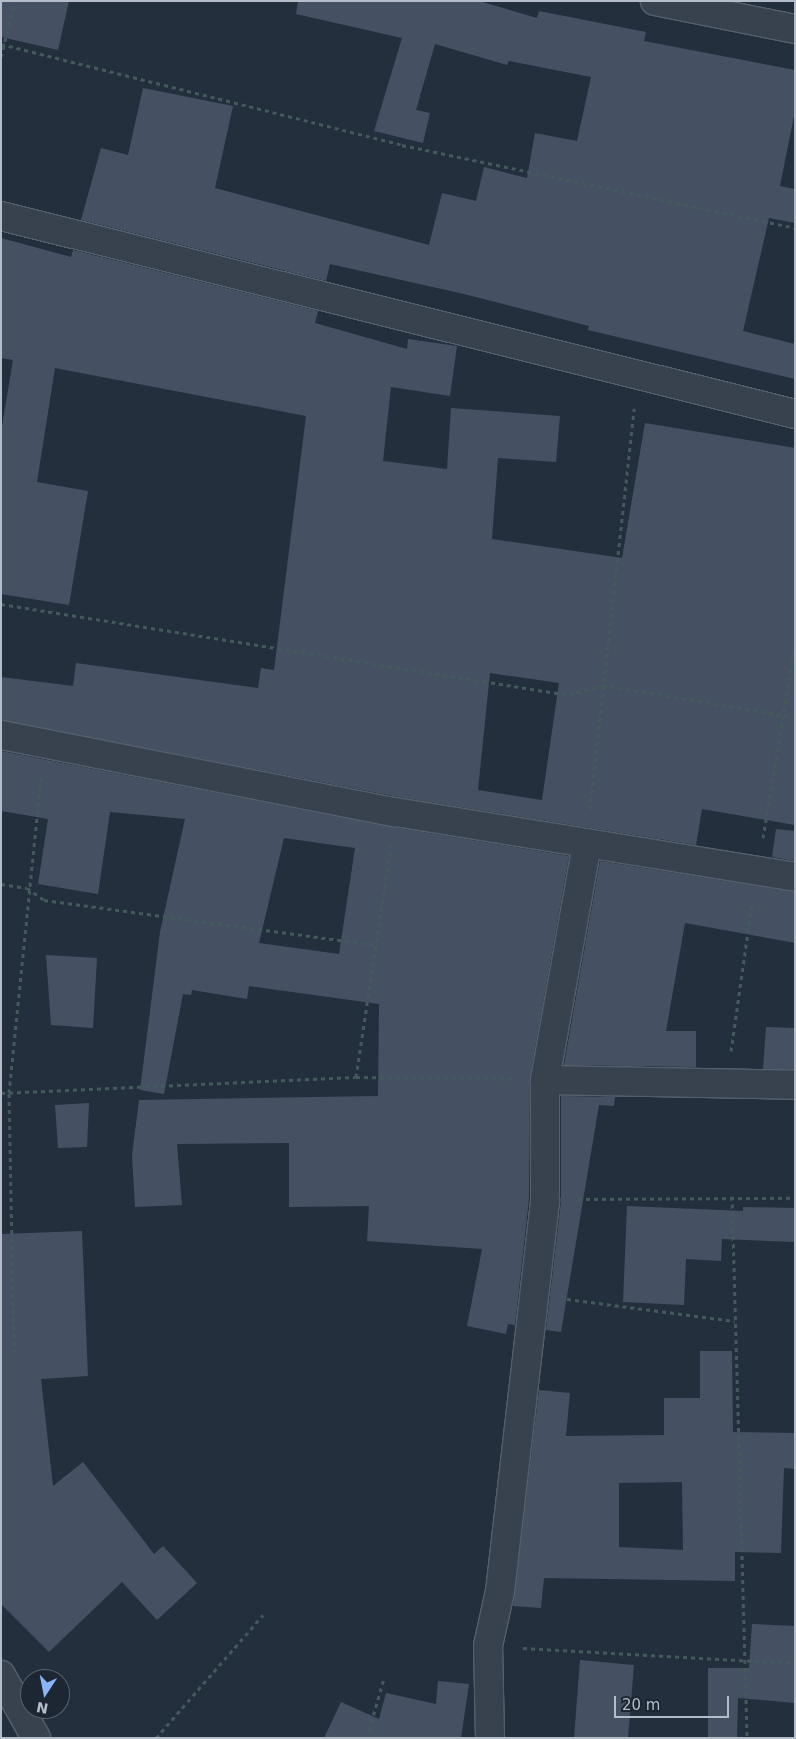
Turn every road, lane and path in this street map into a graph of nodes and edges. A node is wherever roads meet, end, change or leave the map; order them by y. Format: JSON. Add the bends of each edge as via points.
{"nodes":[{"id":1,"x":15,"y":1,"type":"edge"},
{"id":2,"x":655,"y":1,"type":"edge"},
{"id":3,"x":795,"y":29,"type":"edge"},
{"id":4,"x":3,"y":44,"type":"edge"},
{"id":5,"x":1,"y":58,"type":"edge"},
{"id":6,"x":1,"y":216,"type":"edge"},
{"id":7,"x":795,"y":228,"type":"edge"},
{"id":8,"x":637,"y":377,"type":"junction"},
{"id":9,"x":795,"y":414,"type":"edge"},
{"id":10,"x":1,"y":604,"type":"edge"},
{"id":11,"x":603,"y":685,"type":"junction"},
{"id":12,"x":795,"y":717,"type":"edge"},
{"id":13,"x":1,"y":735,"type":"edge"},
{"id":14,"x":45,"y":742,"type":"junction"},
{"id":15,"x":395,"y":812,"type":"junction"},
{"id":16,"x":587,"y":844,"type":"junction"},
{"id":17,"x":795,"y":877,"type":"edge"},
{"id":18,"x":1,"y":884,"type":"edge"},
{"id":19,"x":27,"y":888,"type":"junction"},
{"id":20,"x":378,"y":945,"type":"junction"},
{"id":21,"x":356,"y":1077,"type":"junction"},
{"id":22,"x":545,"y":1080,"type":"junction"},
{"id":23,"x":795,"y":1085,"type":"edge"},
{"id":24,"x":10,"y":1093,"type":"junction"},
{"id":25,"x":1,"y":1094,"type":"edge"},
{"id":26,"x":732,"y":1196,"type":"junction"},
{"id":27,"x":795,"y":1198,"type":"edge"},
{"id":28,"x":545,"y":1200,"type":"junction"},
{"id":29,"x":535,"y":1295,"type":"junction"},
{"id":30,"x":735,"y":1321,"type":"junction"},
{"id":31,"x":14,"y":1353,"type":"dead end"},
{"id":32,"x":263,"y":1615,"type":"dead end"},
{"id":33,"x":488,"y":1646,"type":"junction"},
{"id":34,"x":742,"y":1659,"type":"junction"},
{"id":35,"x":795,"y":1663,"type":"edge"},
{"id":36,"x":1,"y":1675,"type":"edge"},
{"id":37,"x":384,"y":1678,"type":"dead end"},
{"id":38,"x":36,"y":1738,"type":"edge"},
{"id":39,"x":156,"y":1738,"type":"edge"},
{"id":40,"x":367,"y":1738,"type":"edge"},
{"id":41,"x":490,"y":1738,"type":"edge"},
{"id":42,"x":747,"y":1738,"type":"edge"}],
"edges":[{"from":1,"to":4,"type":"path"},
{"from":2,"to":3,"type":"street"},
{"from":4,"to":5,"type":"path"},
{"from":4,"to":7,"type":"path","via":[[402,145]]},
{"from":6,"to":8,"type":"street"},
{"from":8,"to":9,"type":"street"},
{"from":8,"to":11,"type":"path"},
{"from":10,"to":11,"type":"path","via":[[569,695]]},
{"from":11,"to":12,"type":"path"},
{"from":11,"to":16,"type":"path"},
{"from":13,"to":14,"type":"street"},
{"from":14,"to":15,"type":"street"},
{"from":14,"to":19,"type":"path"},
{"from":15,"to":16,"type":"street"},
{"from":15,"to":20,"type":"path"},
{"from":16,"to":17,"type":"street"},
{"from":16,"to":22,"type":"street"},
{"from":18,"to":19,"type":"path"},
{"from":19,"to":20,"type":"path","via":[[44,900]]},
{"from":19,"to":24,"type":"path"},
{"from":20,"to":21,"type":"path"},
{"from":21,"to":22,"type":"path"},
{"from":21,"to":24,"type":"path"},
{"from":22,"to":23,"type":"street"},
{"from":22,"to":28,"type":"street"},
{"from":24,"to":25,"type":"path"},
{"from":24,"to":31,"type":"path"},
{"from":26,"to":27,"type":"path"},
{"from":26,"to":28,"type":"path"},
{"from":26,"to":30,"type":"path"},
{"from":28,"to":29,"type":"street"},
{"from":29,"to":30,"type":"path"},
{"from":29,"to":33,"type":"street","via":[[500,1591]]},
{"from":30,"to":34,"type":"path"},
{"from":32,"to":39,"type":"path"},
{"from":33,"to":34,"type":"path"},
{"from":33,"to":41,"type":"street"},
{"from":34,"to":35,"type":"path"},
{"from":34,"to":42,"type":"path"},
{"from":36,"to":38,"type":"street"},
{"from":37,"to":40,"type":"path"}]}
